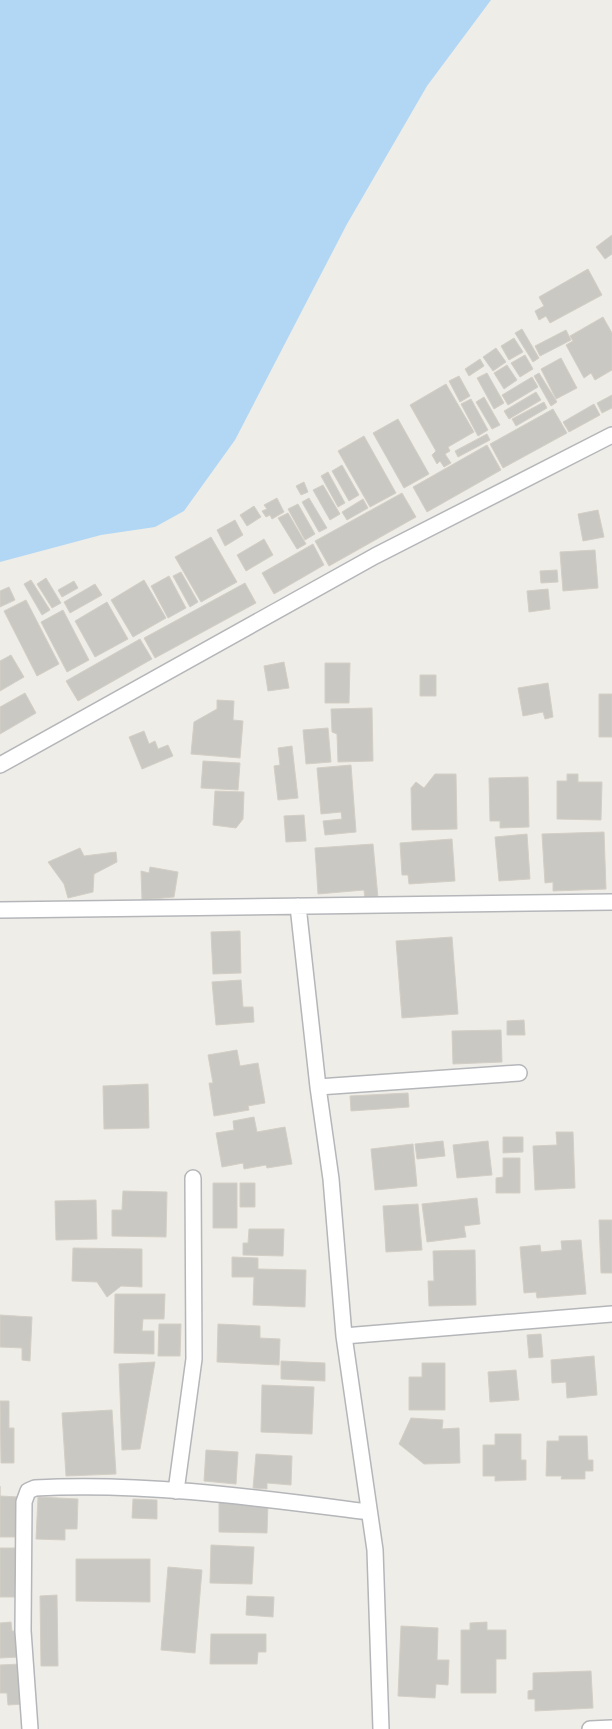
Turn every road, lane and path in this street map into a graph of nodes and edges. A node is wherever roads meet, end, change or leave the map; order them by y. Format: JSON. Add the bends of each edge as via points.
{"nodes":[{"id":1,"x":612,"y":434,"type":"edge"},
{"id":2,"x":0,"y":765,"type":"edge"},
{"id":3,"x":612,"y":902,"type":"edge"},
{"id":4,"x":298,"y":906,"type":"junction"},
{"id":5,"x":0,"y":910,"type":"edge"},
{"id":6,"x":519,"y":1073,"type":"dead end"},
{"id":7,"x":318,"y":1087,"type":"junction"},
{"id":8,"x":192,"y":1178,"type":"dead end"},
{"id":9,"x":612,"y":1314,"type":"edge"},
{"id":10,"x":344,"y":1336,"type":"junction"},
{"id":11,"x":176,"y":1491,"type":"junction"},
{"id":12,"x":370,"y":1512,"type":"junction"},
{"id":13,"x":612,"y":1728,"type":"edge"},
{"id":14,"x":30,"y":1729,"type":"edge"},
{"id":15,"x":381,"y":1729,"type":"edge"},
{"id":16,"x":590,"y":1729,"type":"edge"}],
"edges":[{"from":1,"to":2,"type":"street","via":[[375,556]]},
{"from":3,"to":4,"type":"street"},
{"from":4,"to":5,"type":"street"},
{"from":4,"to":7,"type":"street"},
{"from":6,"to":7,"type":"street"},
{"from":7,"to":10,"type":"street","via":[[331,1179]]},
{"from":8,"to":11,"type":"street","via":[[194,1359]]},
{"from":9,"to":10,"type":"street"},
{"from":10,"to":12,"type":"street"},
{"from":11,"to":12,"type":"street"},
{"from":11,"to":14,"type":"street","via":[[88,1485],[28,1491],[24,1502],[23,1631]]},
{"from":12,"to":15,"type":"street"},
{"from":13,"to":16,"type":"street"}]}
